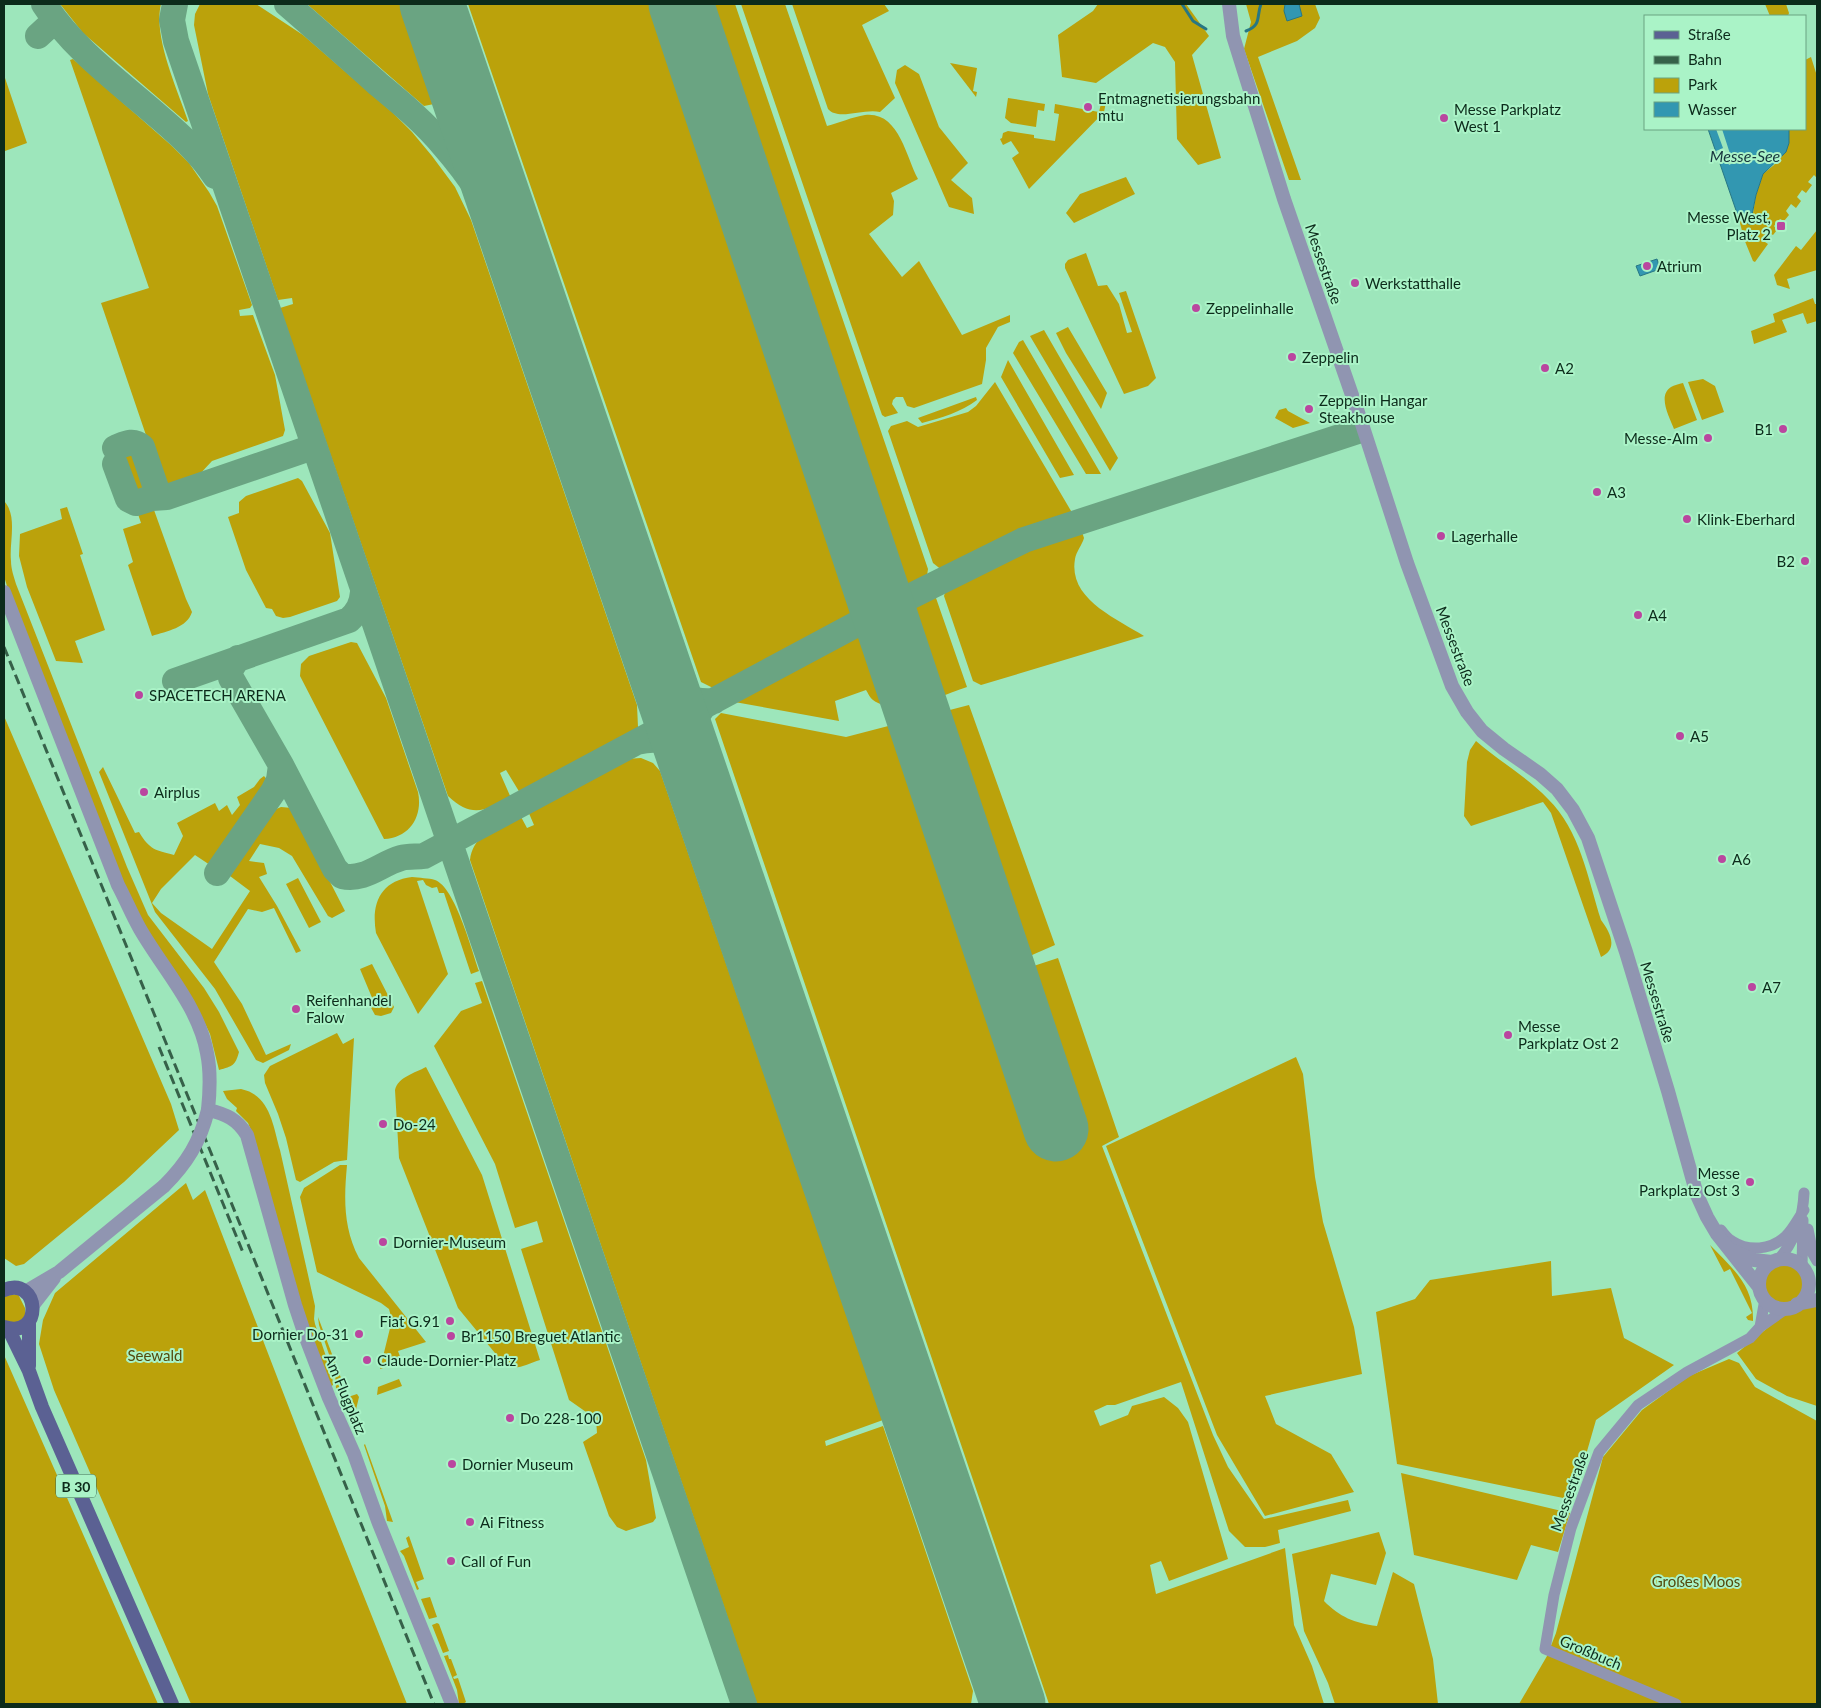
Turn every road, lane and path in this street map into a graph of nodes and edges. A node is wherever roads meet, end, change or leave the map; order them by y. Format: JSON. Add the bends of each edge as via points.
{"nodes":[{"id":1,"x":1229,"y":4,"type":"edge"},
{"id":2,"x":4,"y":592,"type":"edge"},
{"id":3,"x":208,"y":1110,"type":"junction"},
{"id":4,"x":1804,"y":1193,"type":"dead end"},
{"id":5,"x":1804,"y":1210,"type":"junction"},
{"id":6,"x":1707,"y":1217,"type":"junction"},
{"id":7,"x":1732,"y":1250,"type":"junction"},
{"id":8,"x":1775,"y":1260,"type":"junction"},
{"id":9,"x":1817,"y":1261,"type":"edge"},
{"id":10,"x":1802,"y":1267,"type":"junction"},
{"id":11,"x":59,"y":1272,"type":"junction"},
{"id":12,"x":1813,"y":1285,"type":"edge"},
{"id":13,"x":5,"y":1287,"type":"edge"},
{"id":14,"x":25,"y":1292,"type":"junction"},
{"id":15,"x":1762,"y":1293,"type":"junction"},
{"id":16,"x":1817,"y":1300,"type":"edge"},
{"id":17,"x":33,"y":1306,"type":"junction"},
{"id":18,"x":1792,"y":1306,"type":"junction"},
{"id":19,"x":28,"y":1322,"type":"junction"},
{"id":20,"x":1760,"y":1327,"type":"junction"},
{"id":21,"x":6,"y":1328,"type":"edge"},
{"id":22,"x":29,"y":1371,"type":"junction"},
{"id":23,"x":1554,"y":1595,"type":"joint"},
{"id":24,"x":172,"y":1704,"type":"edge"},
{"id":25,"x":452,"y":1704,"type":"edge"},
{"id":26,"x":1676,"y":1704,"type":"edge"}],
"edges":[{"from":1,"to":6,"type":"street","name":"Messestraße","via":[[1233,36],[1278,181],[1452,686],[1482,731],[1557,789],[1588,838],[1626,952],[1697,1195]]},
{"from":2,"to":3,"type":"street","via":[[118,885],[140,929],[188,1004],[200,1029],[207,1052]]},
{"from":3,"to":11,"type":"street","bridge":true,"via":[[203,1130],[187,1161],[164,1186]]},
{"from":3,"to":25,"type":"street","name":"Am Flugplatz","via":[[234,1118],[247,1135],[306,1338]]},
{"from":4,"to":5,"type":"street"},
{"from":5,"to":6,"type":"street","via":[[1787,1235],[1766,1248],[1751,1248],[1732,1242]]},
{"from":5,"to":8,"type":"street","via":[[1790,1245]]},
{"from":5,"to":9,"type":"street"},
{"from":5,"to":10,"type":"street"},
{"from":6,"to":7,"type":"street","name":"Messestraße"},
{"from":7,"to":8,"type":"street","via":[[1754,1260]]},
{"from":7,"to":15,"type":"street","name":"Messestraße"},
{"from":8,"to":10,"type":"street","via":[[1793,1261]]},
{"from":8,"to":15,"type":"street","via":[[1760,1275]]},
{"from":10,"to":12,"type":"street"},
{"from":11,"to":14,"type":"street"},
{"from":11,"to":17,"type":"street"},
{"from":12,"to":18,"type":"street"},
{"from":13,"to":14,"type":"main road"},
{"from":14,"to":17,"type":"main road"},
{"from":15,"to":18,"type":"street","via":[[1775,1307]]},
{"from":15,"to":20,"type":"street"},
{"from":16,"to":18,"type":"street"},
{"from":17,"to":19,"type":"main road","number":"B 30"},
{"from":18,"to":20,"type":"street","name":"Messestraße"},
{"from":19,"to":21,"type":"main road","number":"B 30","via":[[21,1327]]},
{"from":19,"to":22,"type":"main road","number":"B 30"},
{"from":20,"to":23,"type":"street","name":"Messestraße","via":[[1750,1338],[1688,1372],[1638,1405],[1599,1452],[1571,1528]]},
{"from":21,"to":22,"type":"main road","number":"B 30"},
{"from":22,"to":24,"type":"main road","number":"B 30"},
{"from":23,"to":26,"type":"street","name":"Großbuch","via":[[1545,1649]]}]}
